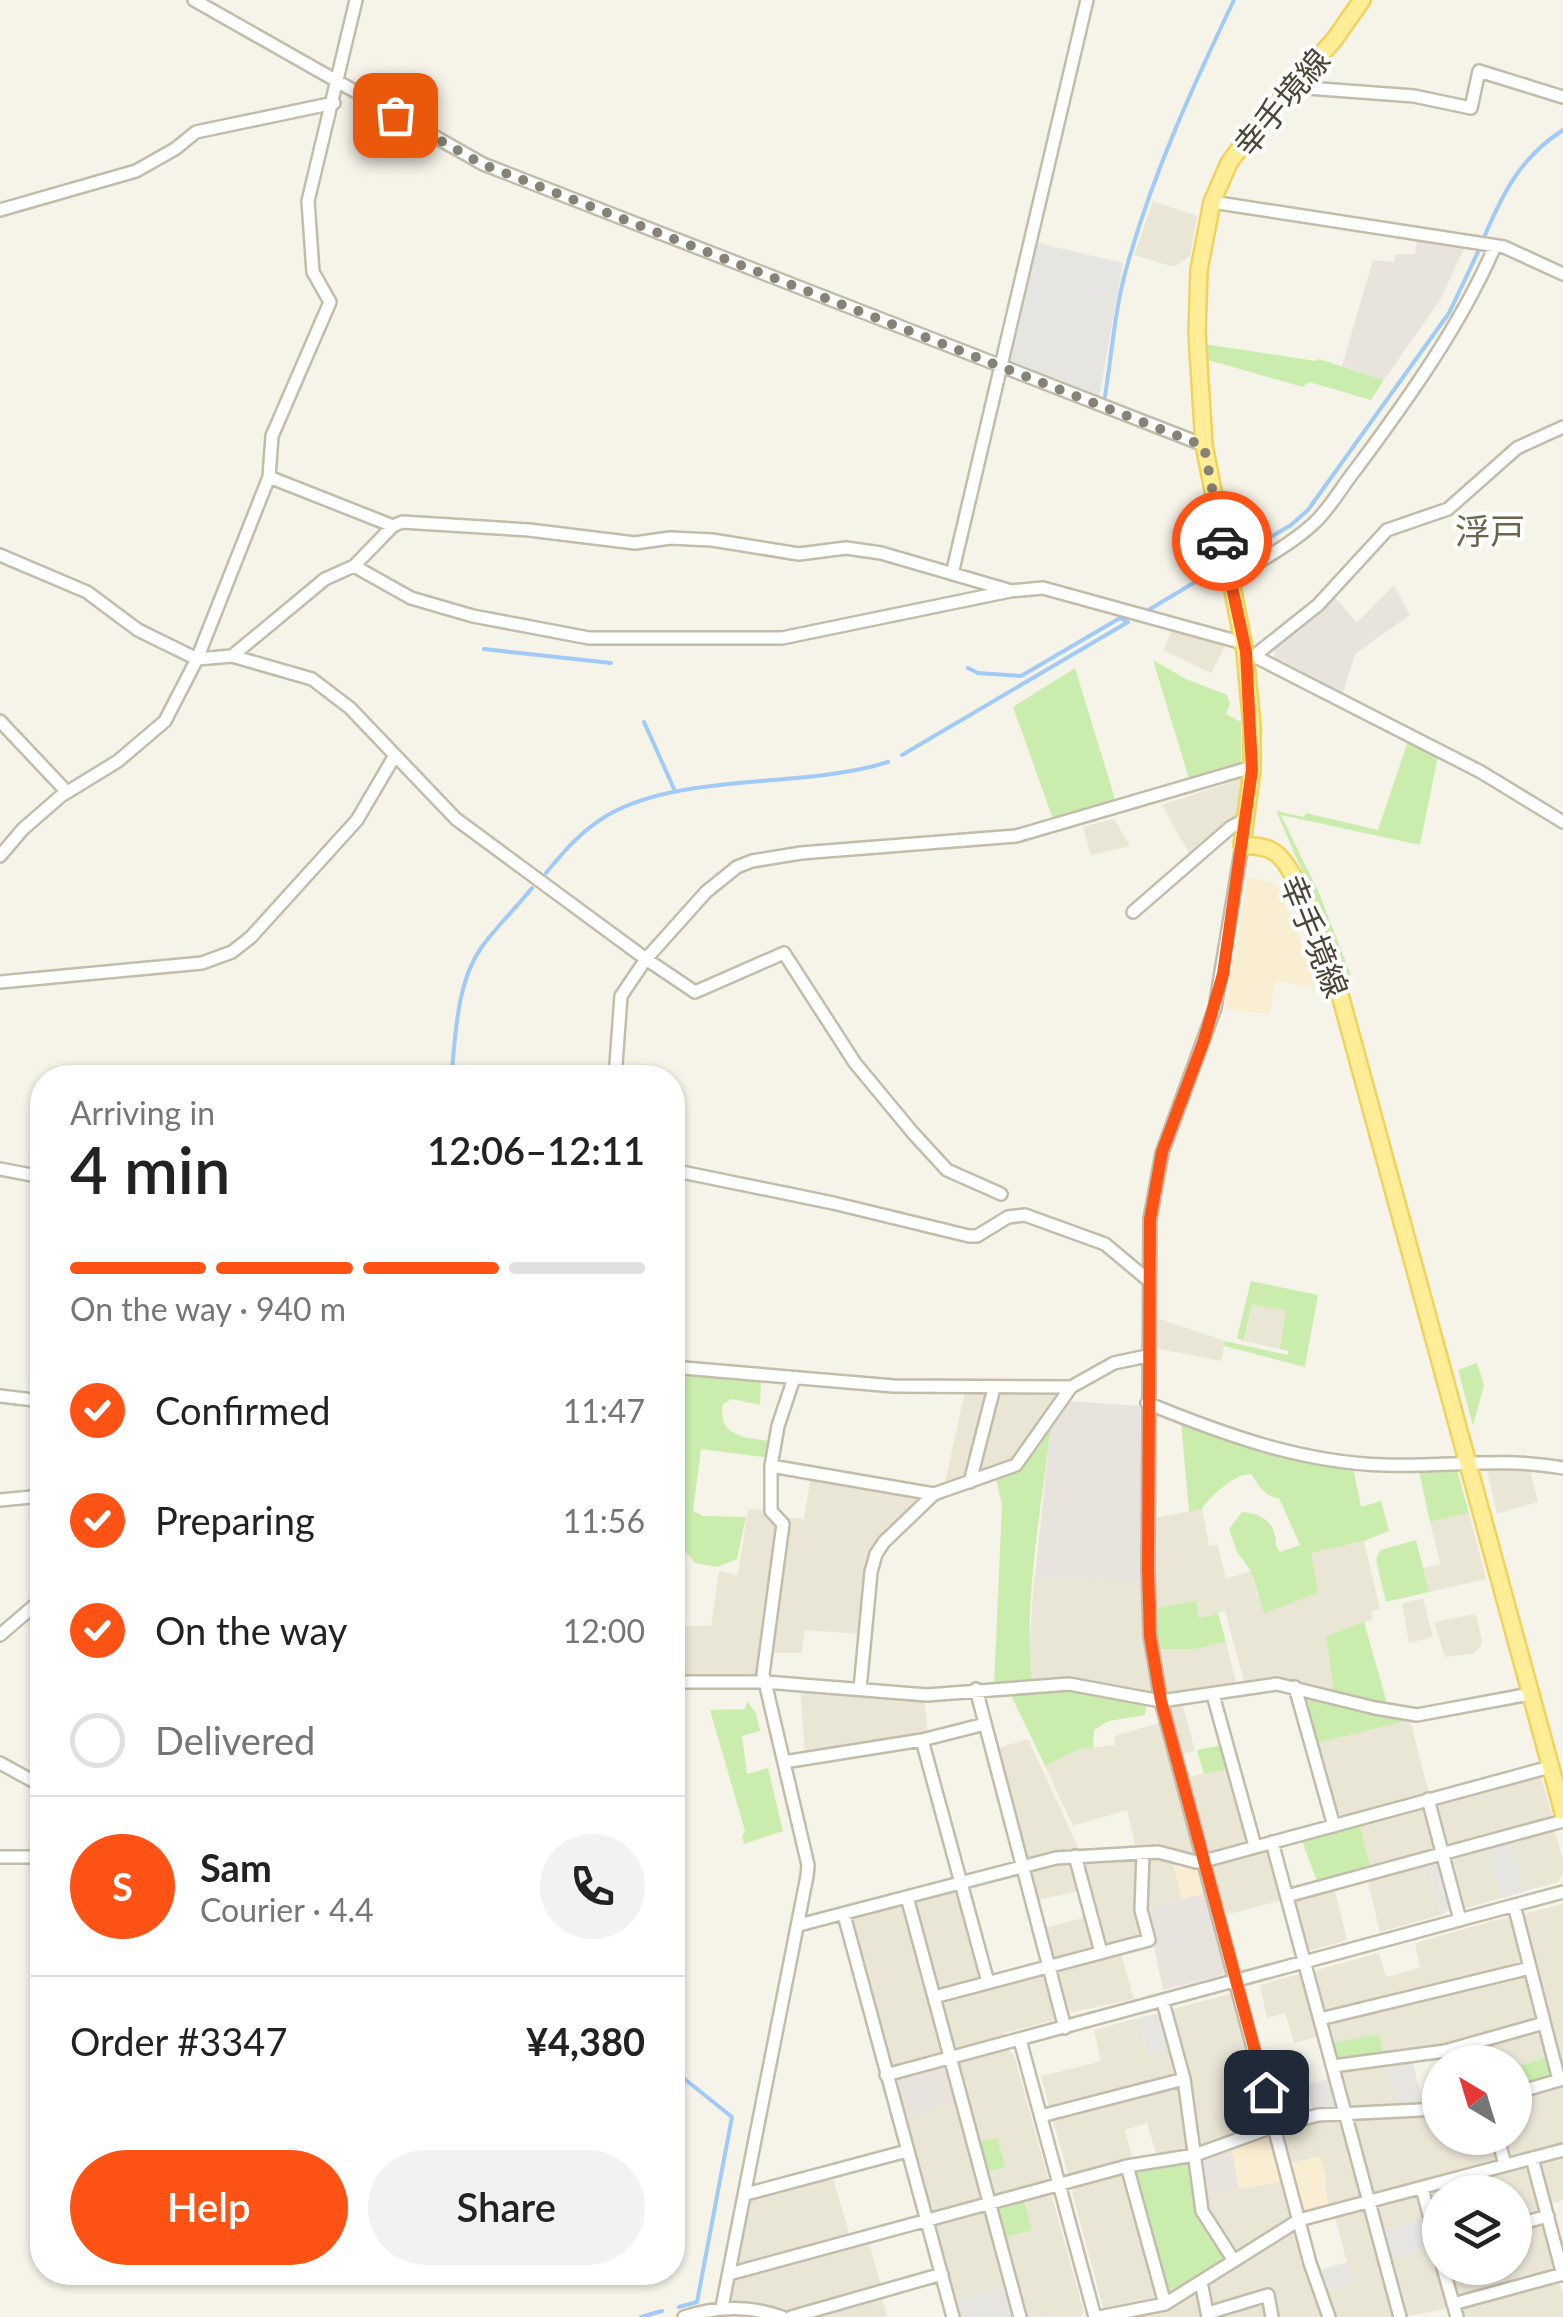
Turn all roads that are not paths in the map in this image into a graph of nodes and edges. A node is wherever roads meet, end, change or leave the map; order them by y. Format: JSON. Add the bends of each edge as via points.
{"nodes":[{"id":1,"x":194,"y":0,"type":"edge"},
{"id":2,"x":356,"y":0,"type":"edge"},
{"id":3,"x":1087,"y":0,"type":"edge"},
{"id":4,"x":1362,"y":0,"type":"edge"},
{"id":5,"x":337,"y":82,"type":"junction"},
{"id":6,"x":1294,"y":87,"type":"junction"},
{"id":7,"x":1563,"y":97,"type":"edge"},
{"id":8,"x":334,"y":103,"type":"junction"},
{"id":9,"x":1212,"y":202,"type":"junction"},
{"id":10,"x":0,"y":210,"type":"edge"},
{"id":11,"x":1495,"y":246,"type":"junction"},
{"id":12,"x":1563,"y":274,"type":"edge"},
{"id":13,"x":1002,"y":366,"type":"junction"},
{"id":14,"x":1563,"y":427,"type":"edge"},
{"id":15,"x":1204,"y":446,"type":"junction"},
{"id":16,"x":269,"y":478,"type":"junction"},
{"id":17,"x":393,"y":526,"type":"junction"},
{"id":18,"x":0,"y":555,"type":"edge"},
{"id":19,"x":354,"y":566,"type":"junction"},
{"id":20,"x":952,"y":574,"type":"junction"},
{"id":21,"x":1230,"y":580,"type":"junction"},
{"id":22,"x":1010,"y":591,"type":"junction"},
{"id":23,"x":1248,"y":650,"type":"junction"},
{"id":24,"x":232,"y":656,"type":"junction"},
{"id":25,"x":197,"y":658,"type":"junction"},
{"id":26,"x":0,"y":721,"type":"edge"},
{"id":27,"x":394,"y":757,"type":"junction"},
{"id":28,"x":1252,"y":767,"type":"junction"},
{"id":29,"x":67,"y":792,"type":"junction"},
{"id":30,"x":1246,"y":819,"type":"junction"},
{"id":31,"x":1563,"y":822,"type":"edge"},
{"id":32,"x":1242,"y":845,"type":"junction"},
{"id":33,"x":0,"y":856,"type":"edge"},
{"id":34,"x":1132,"y":912,"type":"dead end"},
{"id":35,"x":646,"y":960,"type":"junction"},
{"id":36,"x":0,"y":982,"type":"edge"},
{"id":37,"x":616,"y":1065,"type":"edge"},
{"id":38,"x":0,"y":1169,"type":"edge"},
{"id":39,"x":685,"y":1173,"type":"edge"},
{"id":40,"x":30,"y":1175,"type":"edge"},
{"id":41,"x":1000,"y":1194,"type":"dead end"},
{"id":42,"x":1148,"y":1280,"type":"junction"},
{"id":43,"x":1147,"y":1356,"type":"junction"},
{"id":44,"x":685,"y":1367,"type":"edge"},
{"id":45,"x":794,"y":1378,"type":"junction"},
{"id":46,"x":1072,"y":1387,"type":"junction"},
{"id":47,"x":994,"y":1388,"type":"junction"},
{"id":48,"x":0,"y":1396,"type":"edge"},
{"id":49,"x":30,"y":1400,"type":"edge"},
{"id":50,"x":1147,"y":1403,"type":"junction"},
{"id":51,"x":1468,"y":1462,"type":"junction"},
{"id":52,"x":771,"y":1466,"type":"junction"},
{"id":53,"x":1563,"y":1468,"type":"edge"},
{"id":54,"x":970,"y":1482,"type":"junction"},
{"id":55,"x":934,"y":1494,"type":"junction"},
{"id":56,"x":30,"y":1497,"type":"edge"},
{"id":57,"x":0,"y":1500,"type":"edge"},
{"id":58,"x":30,"y":1610,"type":"edge"},
{"id":59,"x":0,"y":1635,"type":"edge"},
{"id":60,"x":685,"y":1682,"type":"edge"},
{"id":61,"x":765,"y":1682,"type":"junction"},
{"id":62,"x":1295,"y":1687,"type":"junction"},
{"id":63,"x":860,"y":1689,"type":"junction"},
{"id":64,"x":976,"y":1690,"type":"junction"},
{"id":65,"x":1530,"y":1694,"type":"junction"},
{"id":66,"x":1214,"y":1695,"type":"junction"},
{"id":67,"x":1161,"y":1701,"type":"junction"},
{"id":68,"x":985,"y":1724,"type":"junction"},
{"id":69,"x":922,"y":1740,"type":"junction"},
{"id":70,"x":0,"y":1762,"type":"edge"},
{"id":71,"x":784,"y":1762,"type":"junction"},
{"id":72,"x":1550,"y":1767,"type":"junction"},
{"id":73,"x":30,"y":1779,"type":"edge"},
{"id":74,"x":1428,"y":1800,"type":"junction"},
{"id":75,"x":1563,"y":1812,"type":"edge"},
{"id":76,"x":1563,"y":1821,"type":"edge"},
{"id":77,"x":1334,"y":1826,"type":"junction"},
{"id":78,"x":1272,"y":1842,"type":"junction"},
{"id":79,"x":1255,"y":1846,"type":"junction"},
{"id":80,"x":1142,"y":1852,"type":"junction"},
{"id":81,"x":1442,"y":1855,"type":"junction"},
{"id":82,"x":30,"y":1856,"type":"edge"},
{"id":83,"x":1075,"y":1856,"type":"junction"},
{"id":84,"x":0,"y":1857,"type":"edge"},
{"id":85,"x":1204,"y":1861,"type":"junction"},
{"id":86,"x":1023,"y":1866,"type":"junction"},
{"id":87,"x":962,"y":1882,"type":"junction"},
{"id":88,"x":1563,"y":1892,"type":"edge"},
{"id":89,"x":1287,"y":1896,"type":"junction"},
{"id":90,"x":907,"y":1897,"type":"junction"},
{"id":91,"x":1514,"y":1906,"type":"junction"},
{"id":92,"x":844,"y":1915,"type":"junction"},
{"id":93,"x":1460,"y":1920,"type":"junction"},
{"id":94,"x":799,"y":1925,"type":"junction"},
{"id":95,"x":1101,"y":1952,"type":"junction"},
{"id":96,"x":1304,"y":1963,"type":"junction"},
{"id":97,"x":1049,"y":1964,"type":"junction"},
{"id":98,"x":1530,"y":1968,"type":"junction"},
{"id":99,"x":1236,"y":1981,"type":"junction"},
{"id":100,"x":988,"y":1982,"type":"junction"},
{"id":101,"x":934,"y":1997,"type":"junction"},
{"id":102,"x":1164,"y":2002,"type":"junction"},
{"id":103,"x":1320,"y":2018,"type":"junction"},
{"id":104,"x":1544,"y":2024,"type":"junction"},
{"id":105,"x":1065,"y":2028,"type":"junction"},
{"id":106,"x":1020,"y":2040,"type":"junction"},
{"id":107,"x":951,"y":2057,"type":"junction"},
{"id":108,"x":1333,"y":2066,"type":"junction"},
{"id":109,"x":886,"y":2075,"type":"junction"},
{"id":110,"x":1184,"y":2078,"type":"junction"},
{"id":111,"x":1561,"y":2080,"type":"edge"},
{"id":112,"x":1532,"y":2088,"type":"edge"},
{"id":113,"x":1422,"y":2110,"type":"edge"},
{"id":114,"x":1345,"y":2114,"type":"junction"},
{"id":115,"x":1041,"y":2116,"type":"junction"},
{"id":116,"x":1275,"y":2126,"type":"junction"},
{"id":117,"x":1563,"y":2150,"type":"edge"},
{"id":118,"x":908,"y":2151,"type":"junction"},
{"id":119,"x":1195,"y":2155,"type":"junction"},
{"id":120,"x":1503,"y":2155,"type":"edge"},
{"id":121,"x":1532,"y":2158,"type":"junction"},
{"id":122,"x":1127,"y":2166,"type":"junction"},
{"id":123,"x":1506,"y":2166,"type":"junction"},
{"id":124,"x":1472,"y":2175,"type":"edge"},
{"id":125,"x":1060,"y":2185,"type":"junction"},
{"id":126,"x":1422,"y":2188,"type":"edge"},
{"id":127,"x":746,"y":2194,"type":"junction"},
{"id":128,"x":1370,"y":2202,"type":"junction"},
{"id":129,"x":990,"y":2204,"type":"junction"},
{"id":130,"x":1548,"y":2216,"type":"junction"},
{"id":131,"x":1300,"y":2220,"type":"junction"},
{"id":132,"x":1532,"y":2220,"type":"edge"},
{"id":133,"x":928,"y":2221,"type":"junction"},
{"id":134,"x":1234,"y":2261,"type":"junction"},
{"id":135,"x":729,"y":2274,"type":"junction"},
{"id":136,"x":942,"y":2274,"type":"junction"},
{"id":137,"x":1563,"y":2274,"type":"edge"},
{"id":138,"x":1201,"y":2282,"type":"junction"},
{"id":139,"x":1448,"y":2285,"type":"edge"},
{"id":140,"x":1164,"y":2304,"type":"junction"},
{"id":141,"x":722,"y":2307,"type":"junction"},
{"id":142,"x":1455,"y":2311,"type":"edge"},
{"id":143,"x":1208,"y":2315,"type":"edge"},
{"id":144,"x":684,"y":2317,"type":"edge"},
{"id":145,"x":782,"y":2317,"type":"edge"},
{"id":146,"x":790,"y":2317,"type":"edge"},
{"id":147,"x":953,"y":2317,"type":"edge"},
{"id":148,"x":1020,"y":2317,"type":"edge"},
{"id":149,"x":1097,"y":2317,"type":"edge"},
{"id":150,"x":1272,"y":2317,"type":"edge"},
{"id":151,"x":1329,"y":2317,"type":"edge"},
{"id":152,"x":1400,"y":2317,"type":"edge"}],
"edges":[{"from":1,"to":5,"type":"street"},
{"from":2,"to":5,"type":"street"},
{"from":3,"to":13,"type":"street"},
{"from":4,"to":6,"type":"main road","name":"幸手境線"},
{"from":5,"to":8,"type":"street"},
{"from":5,"to":13,"type":"street","via":[[482,164]]},
{"from":6,"to":7,"type":"street","via":[[1414,96],[1472,108],[1479,70]]},
{"from":6,"to":9,"type":"main road","name":"幸手境線","via":[[1229,163]]},
{"from":8,"to":10,"type":"street","via":[[196,132],[136,171]]},
{"from":8,"to":16,"type":"street","via":[[308,201],[312,272],[330,302],[272,436]]},
{"from":9,"to":11,"type":"street"},
{"from":9,"to":15,"type":"main road","name":"幸手境線","via":[[1199,270]]},
{"from":11,"to":12,"type":"street"},
{"from":11,"to":21,"type":"street","via":[[1457,320],[1320,517]]},
{"from":13,"to":15,"type":"street"},
{"from":13,"to":20,"type":"street"},
{"from":14,"to":23,"type":"street","via":[[1516,448],[1448,509],[1387,530],[1318,604]]},
{"from":15,"to":21,"type":"main road","name":"幸手境線"},
{"from":16,"to":17,"type":"street"},
{"from":16,"to":25,"type":"street"},
{"from":17,"to":19,"type":"street"},
{"from":17,"to":20,"type":"street","via":[[529,530],[636,543],[712,540],[799,554],[846,548]]},
{"from":18,"to":25,"type":"street","via":[[87,592],[138,630]]},
{"from":19,"to":22,"type":"street","via":[[410,598],[589,638],[782,638]]},
{"from":19,"to":24,"type":"street","via":[[325,578]]},
{"from":20,"to":22,"type":"street"},
{"from":21,"to":23,"type":"main road","name":"幸手境線"},
{"from":22,"to":23,"type":"street","via":[[1043,588]]},
{"from":23,"to":28,"type":"main road","name":"幸手境線"},
{"from":23,"to":31,"type":"street"},
{"from":24,"to":25,"type":"street"},
{"from":24,"to":27,"type":"street","via":[[312,678]]},
{"from":25,"to":29,"type":"street","via":[[165,721],[118,762]]},
{"from":26,"to":29,"type":"street"},
{"from":27,"to":35,"type":"street","via":[[456,820]]},
{"from":27,"to":36,"type":"street","via":[[357,820],[232,952],[202,963]]},
{"from":28,"to":30,"type":"main road","name":"幸手境線"},
{"from":28,"to":35,"type":"street","via":[[1016,836],[752,862],[714,885]]},
{"from":29,"to":33,"type":"street"},
{"from":30,"to":32,"type":"main road","name":"幸手境線"},
{"from":30,"to":34,"type":"street"},
{"from":32,"to":42,"type":"street","via":[[1215,1008],[1162,1152]]},
{"from":32,"to":51,"type":"main road","name":"幸手境線","via":[[1283,860],[1326,952]]},
{"from":35,"to":37,"type":"street","via":[[621,996]]},
{"from":35,"to":41,"type":"street","via":[[696,992],[784,953],[855,1064],[912,1133],[947,1170]]},
{"from":38,"to":40,"type":"street"},
{"from":39,"to":42,"type":"street","via":[[969,1236],[1025,1215],[1105,1244]]},
{"from":42,"to":43,"type":"street"},
{"from":43,"to":46,"type":"street","via":[[1114,1363]]},
{"from":43,"to":50,"type":"street"},
{"from":44,"to":45,"type":"street"},
{"from":45,"to":47,"type":"street"},
{"from":45,"to":52,"type":"street"},
{"from":46,"to":47,"type":"street"},
{"from":46,"to":54,"type":"street","via":[[1016,1466]]},
{"from":47,"to":54,"type":"street"},
{"from":48,"to":49,"type":"street"},
{"from":50,"to":51,"type":"street","via":[[1242,1441],[1314,1455],[1383,1465]]},
{"from":50,"to":67,"type":"street","via":[[1150,1619]]},
{"from":51,"to":53,"type":"street"},
{"from":51,"to":65,"type":"main road","name":"幸手境線"},
{"from":52,"to":55,"type":"street"},
{"from":52,"to":61,"type":"street","via":[[771,1511],[783,1524]]},
{"from":54,"to":55,"type":"street"},
{"from":55,"to":63,"type":"street","via":[[876,1554]]},
{"from":56,"to":57,"type":"street"},
{"from":58,"to":59,"type":"street"},
{"from":60,"to":61,"type":"street"},
{"from":61,"to":63,"type":"street"},
{"from":61,"to":71,"type":"street"},
{"from":62,"to":65,"type":"street","via":[[1418,1715]]},
{"from":62,"to":66,"type":"street","via":[[1261,1685]]},
{"from":62,"to":77,"type":"street"},
{"from":63,"to":64,"type":"street","via":[[927,1695]]},
{"from":64,"to":67,"type":"street","via":[[1069,1684]]},
{"from":64,"to":68,"type":"street"},
{"from":65,"to":72,"type":"main road","name":"幸手境線"},
{"from":66,"to":67,"type":"street"},
{"from":66,"to":79,"type":"street"},
{"from":67,"to":85,"type":"street"},
{"from":68,"to":69,"type":"street"},
{"from":68,"to":86,"type":"street"},
{"from":69,"to":71,"type":"street"},
{"from":69,"to":87,"type":"street"},
{"from":70,"to":73,"type":"street"},
{"from":71,"to":94,"type":"street","via":[[808,1866]]},
{"from":72,"to":74,"type":"street"},
{"from":72,"to":75,"type":"main road","name":"幸手境線"},
{"from":74,"to":77,"type":"street"},
{"from":74,"to":81,"type":"street"},
{"from":76,"to":81,"type":"street"},
{"from":77,"to":78,"type":"street"},
{"from":78,"to":79,"type":"street"},
{"from":78,"to":89,"type":"street"},
{"from":79,"to":85,"type":"street"},
{"from":80,"to":83,"type":"street"},
{"from":80,"to":85,"type":"street"},
{"from":80,"to":95,"type":"street","via":[[1148,1940]]},
{"from":81,"to":89,"type":"street"},
{"from":81,"to":93,"type":"street"},
{"from":82,"to":84,"type":"street"},
{"from":83,"to":86,"type":"street"},
{"from":83,"to":95,"type":"street"},
{"from":85,"to":99,"type":"street"},
{"from":86,"to":87,"type":"street"},
{"from":86,"to":97,"type":"street"},
{"from":87,"to":90,"type":"street"},
{"from":87,"to":100,"type":"street"},
{"from":88,"to":91,"type":"street"},
{"from":89,"to":96,"type":"street"},
{"from":90,"to":92,"type":"street"},
{"from":90,"to":101,"type":"street"},
{"from":91,"to":93,"type":"street"},
{"from":91,"to":98,"type":"street"},
{"from":92,"to":94,"type":"street"},
{"from":92,"to":109,"type":"street"},
{"from":93,"to":96,"type":"street"},
{"from":94,"to":127,"type":"street"},
{"from":95,"to":97,"type":"street"},
{"from":96,"to":99,"type":"street"},
{"from":96,"to":103,"type":"street"},
{"from":97,"to":100,"type":"street"},
{"from":97,"to":105,"type":"street"},
{"from":98,"to":103,"type":"street"},
{"from":98,"to":104,"type":"street"},
{"from":99,"to":102,"type":"street"},
{"from":99,"to":116,"type":"street"},
{"from":100,"to":101,"type":"street"},
{"from":101,"to":107,"type":"street"},
{"from":102,"to":105,"type":"street"},
{"from":102,"to":110,"type":"street"},
{"from":103,"to":108,"type":"street"},
{"from":104,"to":108,"type":"street","via":[[1444,2051]]},
{"from":104,"to":111,"type":"street"},
{"from":105,"to":106,"type":"street"},
{"from":106,"to":107,"type":"street"},
{"from":106,"to":115,"type":"street"},
{"from":107,"to":109,"type":"street"},
{"from":107,"to":129,"type":"street"},
{"from":108,"to":114,"type":"street"},
{"from":109,"to":118,"type":"street"},
{"from":110,"to":115,"type":"street"},
{"from":110,"to":119,"type":"street"},
{"from":111,"to":112,"type":"street"},
{"from":113,"to":114,"type":"street"},
{"from":114,"to":116,"type":"street"},
{"from":114,"to":128,"type":"street"},
{"from":115,"to":125,"type":"street"},
{"from":116,"to":119,"type":"street"},
{"from":116,"to":131,"type":"street"},
{"from":117,"to":121,"type":"street"},
{"from":118,"to":127,"type":"street"},
{"from":118,"to":133,"type":"street"},
{"from":119,"to":122,"type":"street"},
{"from":119,"to":134,"type":"street","via":[[1202,2211]]},
{"from":120,"to":123,"type":"street"},
{"from":121,"to":123,"type":"street"},
{"from":121,"to":130,"type":"street"},
{"from":122,"to":125,"type":"street"},
{"from":122,"to":140,"type":"street"},
{"from":123,"to":124,"type":"street"},
{"from":125,"to":129,"type":"street"},
{"from":125,"to":149,"type":"street"},
{"from":126,"to":128,"type":"street"},
{"from":127,"to":135,"type":"street"},
{"from":128,"to":131,"type":"street"},
{"from":128,"to":152,"type":"street"},
{"from":129,"to":133,"type":"street"},
{"from":129,"to":148,"type":"street"},
{"from":130,"to":132,"type":"street"},
{"from":130,"to":137,"type":"street"},
{"from":131,"to":134,"type":"street"},
{"from":131,"to":151,"type":"street"},
{"from":133,"to":135,"type":"street"},
{"from":133,"to":136,"type":"street"},
{"from":134,"to":138,"type":"street"},
{"from":135,"to":141,"type":"street"},
{"from":136,"to":146,"type":"street"},
{"from":136,"to":147,"type":"street"},
{"from":137,"to":142,"type":"street"},
{"from":138,"to":140,"type":"street"},
{"from":138,"to":143,"type":"street"},
{"from":139,"to":142,"type":"street"},
{"from":140,"to":149,"type":"street"},
{"from":141,"to":144,"type":"street"},
{"from":141,"to":145,"type":"street"},
{"from":143,"to":150,"type":"street","via":[[1268,2295]]}]}
